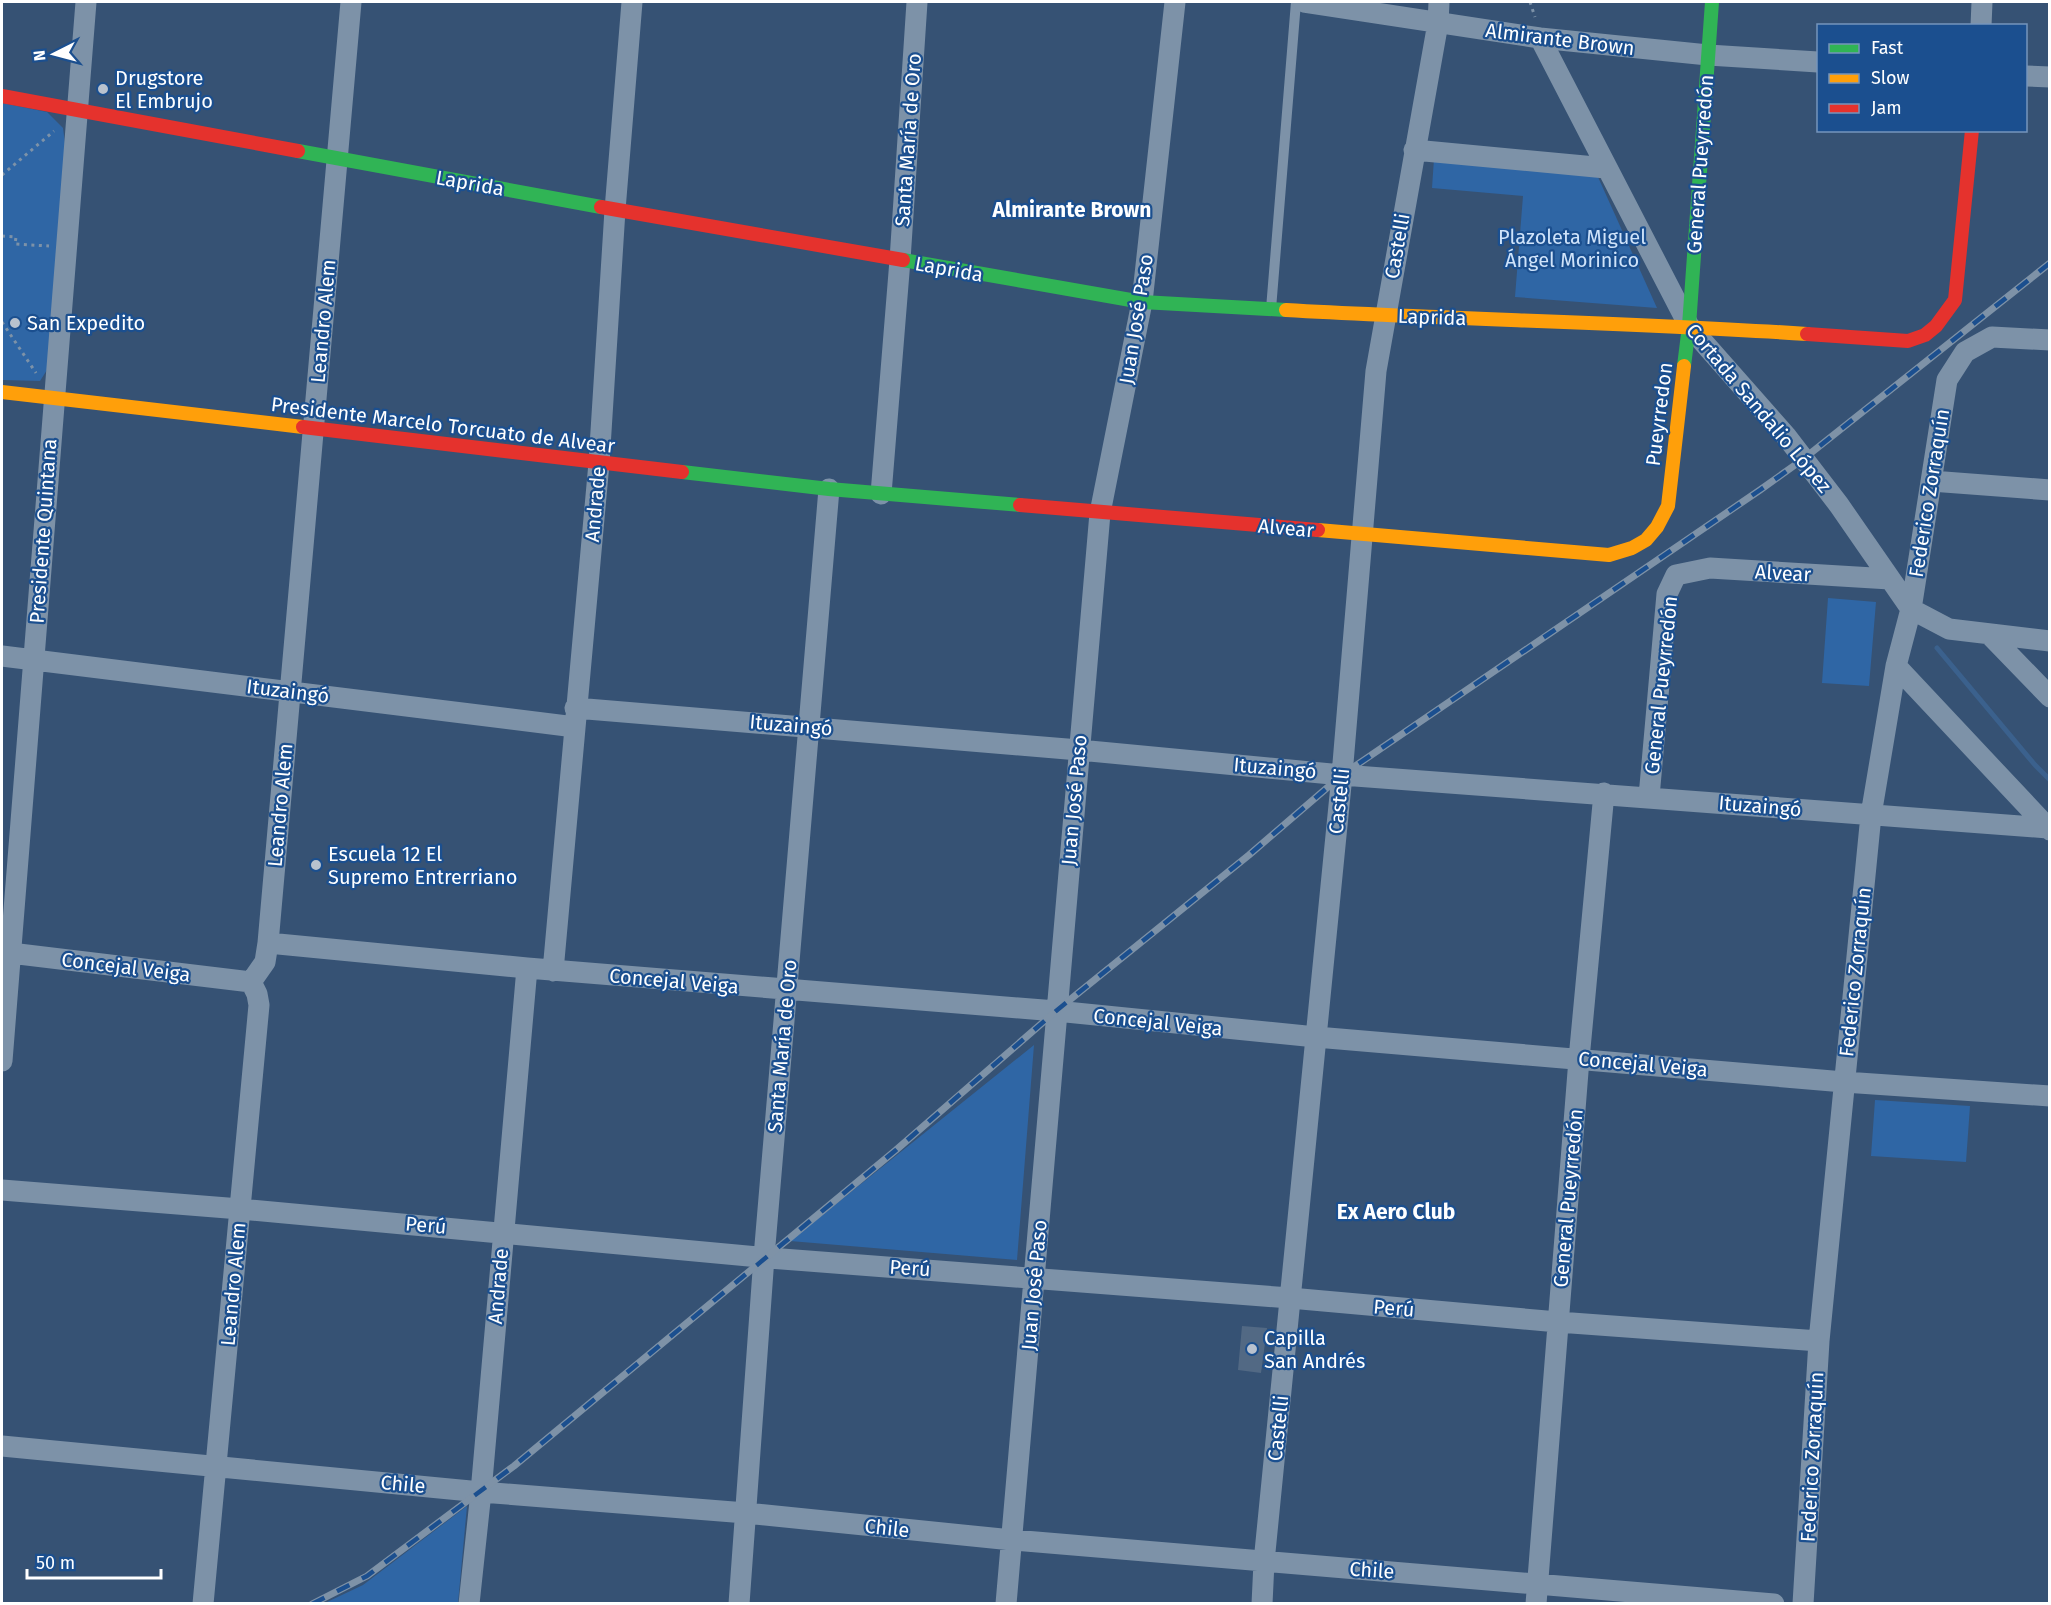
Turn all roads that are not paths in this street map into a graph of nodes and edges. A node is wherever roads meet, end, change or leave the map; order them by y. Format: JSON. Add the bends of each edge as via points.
{"nodes":[{"id":1,"x":86,"y":2,"type":"edge"},
{"id":2,"x":351,"y":2,"type":"edge"},
{"id":3,"x":632,"y":2,"type":"edge"},
{"id":4,"x":917,"y":2,"type":"edge"},
{"id":5,"x":1175,"y":2,"type":"edge"},
{"id":6,"x":1296,"y":2,"type":"edge"},
{"id":7,"x":1304,"y":2,"type":"edge"},
{"id":8,"x":1439,"y":2,"type":"edge"},
{"id":9,"x":1712,"y":2,"type":"edge"},
{"id":10,"x":1982,"y":2,"type":"edge"},
{"id":11,"x":1438,"y":23,"type":"junction"},
{"id":12,"x":1981,"y":24,"type":"edge"},
{"id":13,"x":1540,"y":38,"type":"junction"},
{"id":14,"x":1708,"y":55,"type":"junction"},
{"id":15,"x":1817,"y":63,"type":"edge"},
{"id":16,"x":2027,"y":76,"type":"edge"},
{"id":17,"x":2049,"y":77,"type":"edge"},
{"id":18,"x":2,"y":96,"type":"edge"},
{"id":19,"x":78,"y":110,"type":"junction"},
{"id":20,"x":1972,"y":132,"type":"edge"},
{"id":21,"x":1414,"y":150,"type":"junction"},
{"id":22,"x":338,"y":159,"type":"junction"},
{"id":23,"x":1606,"y":168,"type":"junction"},
{"id":24,"x":615,"y":210,"type":"junction"},
{"id":25,"x":900,"y":260,"type":"junction"},
{"id":26,"x":1142,"y":302,"type":"junction"},
{"id":27,"x":1271,"y":309,"type":"junction"},
{"id":28,"x":1385,"y":316,"type":"junction"},
{"id":29,"x":1689,"y":326,"type":"junction"},
{"id":30,"x":2049,"y":340,"type":"edge"},
{"id":31,"x":2,"y":392,"type":"edge"},
{"id":32,"x":54,"y":399,"type":"junction"},
{"id":33,"x":314,"y":429,"type":"junction"},
{"id":34,"x":599,"y":463,"type":"junction"},
{"id":35,"x":1931,"y":481,"type":"junction"},
{"id":36,"x":829,"y":489,"type":"junction"},
{"id":37,"x":2049,"y":490,"type":"edge"},
{"id":38,"x":881,"y":494,"type":"junction"},
{"id":39,"x":1668,"y":506,"type":"joint"},
{"id":40,"x":1100,"y":513,"type":"junction"},
{"id":41,"x":1362,"y":535,"type":"junction"},
{"id":42,"x":1677,"y":574,"type":"joint"},
{"id":43,"x":1890,"y":579,"type":"junction"},
{"id":44,"x":1911,"y":609,"type":"junction"},
{"id":45,"x":1989,"y":634,"type":"junction"},
{"id":46,"x":2049,"y":641,"type":"edge"},
{"id":47,"x":2,"y":656,"type":"edge"},
{"id":48,"x":33,"y":660,"type":"junction"},
{"id":49,"x":1896,"y":666,"type":"junction"},
{"id":50,"x":290,"y":692,"type":"junction"},
{"id":51,"x":2049,"y":697,"type":"edge"},
{"id":52,"x":575,"y":717,"type":"junction"},
{"id":53,"x":808,"y":726,"type":"junction"},
{"id":54,"x":1079,"y":750,"type":"junction"},
{"id":55,"x":1342,"y":775,"type":"junction"},
{"id":56,"x":1604,"y":793,"type":"junction"},
{"id":57,"x":1649,"y":797,"type":"junction"},
{"id":58,"x":1870,"y":815,"type":"junction"},
{"id":59,"x":2049,"y":829,"type":"edge"},
{"id":60,"x":268,"y":944,"type":"junction"},
{"id":61,"x":6,"y":952,"type":"edge"},
{"id":62,"x":527,"y":969,"type":"junction"},
{"id":63,"x":553,"y":971,"type":"junction"},
{"id":64,"x":251,"y":982,"type":"junction"},
{"id":65,"x":787,"y":990,"type":"junction"},
{"id":66,"x":1056,"y":1011,"type":"junction"},
{"id":67,"x":1316,"y":1037,"type":"junction"},
{"id":68,"x":1579,"y":1059,"type":"junction"},
{"id":69,"x":2,"y":1061,"type":"edge"},
{"id":70,"x":1844,"y":1082,"type":"junction"},
{"id":71,"x":2049,"y":1096,"type":"edge"},
{"id":72,"x":2,"y":1190,"type":"edge"},
{"id":73,"x":240,"y":1209,"type":"junction"},
{"id":74,"x":503,"y":1232,"type":"junction"},
{"id":75,"x":764,"y":1257,"type":"junction"},
{"id":76,"x":1035,"y":1278,"type":"junction"},
{"id":77,"x":1290,"y":1298,"type":"junction"},
{"id":78,"x":1558,"y":1322,"type":"junction"},
{"id":79,"x":1819,"y":1341,"type":"junction"},
{"id":80,"x":2,"y":1446,"type":"edge"},
{"id":81,"x":216,"y":1467,"type":"junction"},
{"id":82,"x":481,"y":1492,"type":"junction"},
{"id":83,"x":746,"y":1513,"type":"junction"},
{"id":84,"x":1012,"y":1540,"type":"junction"},
{"id":85,"x":1264,"y":1562,"type":"junction"},
{"id":86,"x":1537,"y":1593,"type":"edge"},
{"id":87,"x":203,"y":1604,"type":"edge"},
{"id":88,"x":469,"y":1604,"type":"edge"},
{"id":89,"x":739,"y":1604,"type":"edge"},
{"id":90,"x":1006,"y":1604,"type":"edge"},
{"id":91,"x":1262,"y":1604,"type":"edge"},
{"id":92,"x":1774,"y":1604,"type":"edge"},
{"id":93,"x":1803,"y":1604,"type":"edge"}],
"edges":[{"from":1,"to":19,"type":"street","name":"Presidente Quintana"},
{"from":2,"to":22,"type":"street","name":"Leandro Alem"},
{"from":3,"to":24,"type":"street","name":"Andrade"},
{"from":4,"to":25,"type":"street","name":"Santa María de Oro"},
{"from":5,"to":26,"type":"street","name":"Juan José Paso"},
{"from":6,"to":27,"type":"lane"},
{"from":7,"to":11,"type":"street","name":"Almirante Brown"},
{"from":8,"to":11,"type":"street","name":"Castelli"},
{"from":9,"to":14,"type":"street","name":"General Pueyrredón"},
{"from":10,"to":12,"type":"street"},
{"from":11,"to":13,"type":"street","name":"Almirante Brown"},
{"from":11,"to":21,"type":"street","name":"Castelli"},
{"from":13,"to":14,"type":"street","name":"Almirante Brown"},
{"from":13,"to":23,"type":"street","name":"Cortada Sandalio López"},
{"from":14,"to":15,"type":"street","name":"Almirante Brown"},
{"from":14,"to":29,"type":"street","name":"General Pueyrredón"},
{"from":16,"to":17,"type":"street"},
{"from":18,"to":19,"type":"street","name":"Laprida"},
{"from":19,"to":22,"type":"street","name":"Laprida"},
{"from":19,"to":32,"type":"street","name":"Presidente Quintana"},
{"from":20,"to":29,"type":"street","name":"Laprida","via":[[1955,300],[1942,322],[1926,336],[1908,340]]},
{"from":21,"to":23,"type":"street"},
{"from":21,"to":28,"type":"street","name":"Castelli"},
{"from":22,"to":24,"type":"street","name":"Laprida"},
{"from":22,"to":33,"type":"street","name":"Leandro Alem"},
{"from":23,"to":29,"type":"street","name":"Cortada Sandalio López"},
{"from":24,"to":25,"type":"street","name":"Laprida"},
{"from":24,"to":34,"type":"street","name":"Andrade"},
{"from":25,"to":26,"type":"street","name":"Laprida"},
{"from":25,"to":38,"type":"street","name":"Santa María de Oro"},
{"from":26,"to":27,"type":"street","name":"Laprida"},
{"from":26,"to":40,"type":"street","name":"Juan José Paso"},
{"from":27,"to":28,"type":"street","name":"Laprida"},
{"from":28,"to":29,"type":"street","name":"Laprida"},
{"from":28,"to":41,"type":"street","name":"Castelli","via":[[1376,372]]},
{"from":29,"to":39,"type":"street","name":"Pueyrredon"},
{"from":29,"to":43,"type":"street","name":"Cortada Sandalio López","via":[[1786,436]]},
{"from":30,"to":35,"type":"street","name":"Federico Zorraquín","via":[[1992,337],[1965,352],[1947,380]]},
{"from":31,"to":32,"type":"street","name":"Presidente Marcelo Torcuato de Alvear"},
{"from":32,"to":33,"type":"street","name":"Presidente Marcelo Torcuato de Alvear"},
{"from":32,"to":48,"type":"street","name":"Presidente Quintana"},
{"from":33,"to":34,"type":"street","name":"Presidente Marcelo Torcuato de Alvear"},
{"from":33,"to":50,"type":"street","name":"Leandro Alem"},
{"from":34,"to":36,"type":"street","name":"Presidente Marcelo Torcuato de Alvear"},
{"from":34,"to":52,"type":"street","name":"Andrade"},
{"from":35,"to":37,"type":"street"},
{"from":35,"to":44,"type":"street","name":"Federico Zorraquín"},
{"from":36,"to":38,"type":"street","name":"Presidente Marcelo Torcuato de Alvear"},
{"from":36,"to":53,"type":"street","name":"Santa María de Oro"},
{"from":38,"to":40,"type":"street","name":"Alvear"},
{"from":39,"to":41,"type":"street","name":"Alvear","via":[[1656,531],[1639,547],[1609,555]]},
{"from":40,"to":41,"type":"street","name":"Alvear"},
{"from":40,"to":54,"type":"street","name":"Juan José Paso"},
{"from":41,"to":55,"type":"street","name":"Castelli"},
{"from":42,"to":43,"type":"street","name":"Alvear","via":[[1710,568]]},
{"from":42,"to":57,"type":"street","name":"General Pueyrredón","via":[[1668,594]]},
{"from":43,"to":44,"type":"street","name":"Cortada Sandalio López"},
{"from":44,"to":45,"type":"street","via":[[1949,629]]},
{"from":44,"to":49,"type":"street","name":"Federico Zorraquín"},
{"from":45,"to":46,"type":"street"},
{"from":45,"to":51,"type":"street"},
{"from":47,"to":48,"type":"street","name":"Ituzaingó"},
{"from":48,"to":50,"type":"street","name":"Ituzaingó"},
{"from":48,"to":61,"type":"street","name":"Presidente Quintana"},
{"from":49,"to":58,"type":"street","name":"Federico Zorraquín"},
{"from":49,"to":59,"type":"street"},
{"from":50,"to":52,"type":"street","name":"Ituzaingó"},
{"from":50,"to":60,"type":"street","name":"Leandro Alem"},
{"from":52,"to":53,"type":"street","name":"Ituzaingó"},
{"from":52,"to":63,"type":"street","name":"Andrade"},
{"from":53,"to":54,"type":"street","name":"Ituzaingó"},
{"from":53,"to":65,"type":"street","name":"Santa María de Oro"},
{"from":54,"to":55,"type":"street","name":"Ituzaingó"},
{"from":54,"to":66,"type":"street","name":"Juan José Paso"},
{"from":55,"to":56,"type":"street","name":"Ituzaingó"},
{"from":55,"to":67,"type":"street","name":"Castelli"},
{"from":56,"to":57,"type":"street","name":"Ituzaingó"},
{"from":56,"to":68,"type":"street","name":"General Pueyrredón"},
{"from":57,"to":58,"type":"street","name":"Ituzaingó"},
{"from":58,"to":59,"type":"street","name":"Ituzaingó"},
{"from":58,"to":70,"type":"street","name":"Federico Zorraquín"},
{"from":60,"to":62,"type":"street","name":"Concejal Veiga"},
{"from":60,"to":64,"type":"street","name":"Leandro Alem","via":[[265,962]]},
{"from":61,"to":64,"type":"street","name":"Concejal Veiga"},
{"from":61,"to":69,"type":"street","name":"Presidente Quintana"},
{"from":62,"to":63,"type":"street","name":"Concejal Veiga"},
{"from":62,"to":74,"type":"street","name":"Andrade"},
{"from":63,"to":65,"type":"street","name":"Concejal Veiga"},
{"from":64,"to":73,"type":"street","name":"Leandro Alem","via":[[259,1005]]},
{"from":65,"to":66,"type":"street","name":"Concejal Veiga"},
{"from":65,"to":75,"type":"street","name":"Santa María de Oro"},
{"from":66,"to":67,"type":"street","name":"Concejal Veiga"},
{"from":66,"to":76,"type":"street","name":"Juan José Paso"},
{"from":67,"to":68,"type":"street","name":"Concejal Veiga"},
{"from":67,"to":77,"type":"street","name":"Castelli"},
{"from":68,"to":70,"type":"street","name":"Concejal Veiga"},
{"from":68,"to":78,"type":"street","name":"General Pueyrredón"},
{"from":70,"to":71,"type":"street","name":"Concejal Veiga"},
{"from":70,"to":79,"type":"street","name":"Federico Zorraquín"},
{"from":72,"to":73,"type":"street","name":"Perú"},
{"from":73,"to":74,"type":"street","name":"Perú"},
{"from":73,"to":81,"type":"street","name":"Leandro Alem"},
{"from":74,"to":75,"type":"street","name":"Perú"},
{"from":74,"to":82,"type":"street","name":"Andrade"},
{"from":75,"to":76,"type":"street","name":"Perú"},
{"from":75,"to":83,"type":"street","name":"Santa María de Oro"},
{"from":76,"to":77,"type":"street","name":"Perú"},
{"from":76,"to":84,"type":"street","name":"Juan José Paso"},
{"from":77,"to":78,"type":"street","name":"Perú"},
{"from":77,"to":85,"type":"street","name":"Castelli"},
{"from":78,"to":79,"type":"street","name":"Perú"},
{"from":78,"to":86,"type":"street","name":"General Pueyrredón"},
{"from":79,"to":93,"type":"street","name":"Federico Zorraquín"},
{"from":80,"to":81,"type":"street","name":"Chile"},
{"from":81,"to":82,"type":"street","name":"Chile"},
{"from":81,"to":87,"type":"street","name":"Leandro Alem"},
{"from":82,"to":83,"type":"street","name":"Chile"},
{"from":82,"to":88,"type":"street","name":"Andrade"},
{"from":83,"to":84,"type":"street","name":"Chile"},
{"from":83,"to":89,"type":"street","name":"Santa María de Oro"},
{"from":84,"to":85,"type":"street","name":"Chile"},
{"from":84,"to":90,"type":"street","name":"Juan José Paso"},
{"from":85,"to":86,"type":"street","name":"Chile"},
{"from":85,"to":91,"type":"street","name":"Castelli"},
{"from":86,"to":92,"type":"street","name":"Chile"}]}
